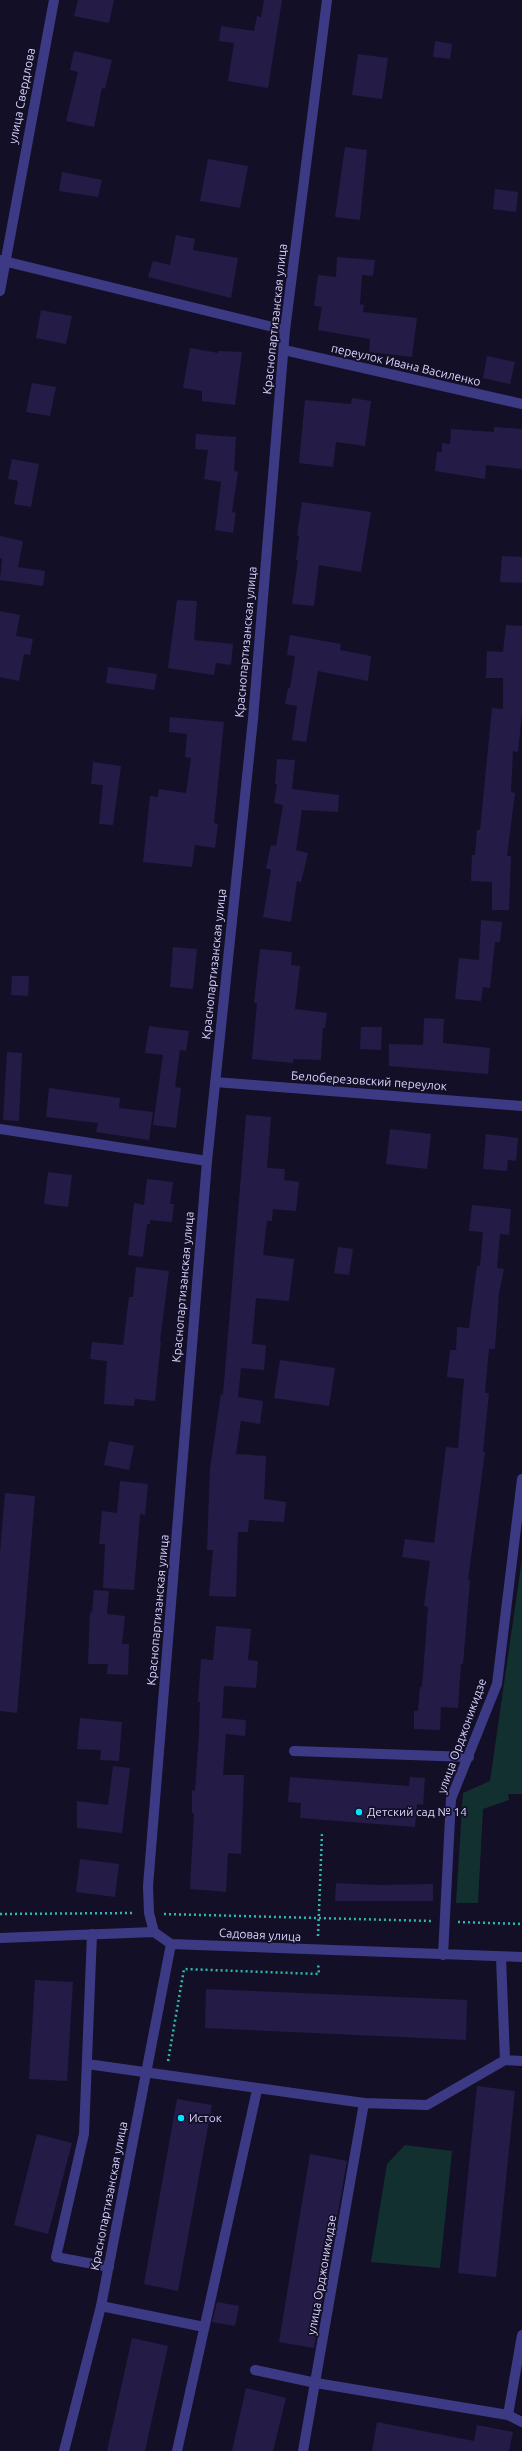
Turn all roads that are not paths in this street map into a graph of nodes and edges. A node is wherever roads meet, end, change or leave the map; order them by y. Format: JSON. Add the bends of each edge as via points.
{"nodes":[{"id":1,"x":54,"y":0,"type":"edge"},
{"id":2,"x":327,"y":0,"type":"edge"},
{"id":3,"x":2,"y":260,"type":"edge"},
{"id":4,"x":0,"y":291,"type":"edge"},
{"id":5,"x":285,"y":330,"type":"junction"},
{"id":6,"x":284,"y":350,"type":"junction"},
{"id":7,"x":522,"y":404,"type":"edge"},
{"id":8,"x":215,"y":1082,"type":"junction"},
{"id":9,"x":522,"y":1106,"type":"edge"},
{"id":10,"x":0,"y":1129,"type":"edge"},
{"id":11,"x":207,"y":1161,"type":"junction"},
{"id":12,"x":522,"y":1478,"type":"edge"},
{"id":13,"x":294,"y":1751,"type":"dead end"},
{"id":14,"x":469,"y":1757,"type":"junction"},
{"id":15,"x":154,"y":1932,"type":"junction"},
{"id":16,"x":92,"y":1934,"type":"junction"},
{"id":17,"x":0,"y":1938,"type":"edge"},
{"id":18,"x":171,"y":1944,"type":"junction"},
{"id":19,"x":443,"y":1955,"type":"junction"},
{"id":20,"x":501,"y":1957,"type":"junction"},
{"id":21,"x":522,"y":1957,"type":"edge"},
{"id":22,"x":505,"y":2060,"type":"junction"},
{"id":23,"x":522,"y":2060,"type":"edge"},
{"id":24,"x":87,"y":2064,"type":"junction"},
{"id":25,"x":146,"y":2072,"type":"junction"},
{"id":26,"x":257,"y":2090,"type":"junction"},
{"id":27,"x":364,"y":2103,"type":"junction"},
{"id":28,"x":109,"y":2267,"type":"junction"},
{"id":29,"x":101,"y":2306,"type":"junction"},
{"id":30,"x":204,"y":2327,"type":"junction"},
{"id":31,"x":522,"y":2335,"type":"edge"},
{"id":32,"x":255,"y":2370,"type":"dead end"},
{"id":33,"x":316,"y":2383,"type":"junction"},
{"id":34,"x":508,"y":2415,"type":"junction"},
{"id":35,"x":522,"y":2422,"type":"edge"},
{"id":36,"x":64,"y":2451,"type":"edge"},
{"id":37,"x":177,"y":2451,"type":"edge"},
{"id":38,"x":303,"y":2451,"type":"edge"}],
"edges":[{"from":1,"to":3,"type":"street","name":"улица Свердлова"},
{"from":2,"to":5,"type":"street","name":"Краснопартизанская улица"},
{"from":3,"to":4,"type":"street","name":"улица Свердлова"},
{"from":3,"to":5,"type":"street"},
{"from":5,"to":6,"type":"street","name":"Краснопартизанская улица"},
{"from":6,"to":7,"type":"street","name":"переулок Ивана Василенко"},
{"from":6,"to":8,"type":"street","name":"Краснопартизанская улица","via":[[252,719]]},
{"from":8,"to":9,"type":"street","name":"Белоберезовский переулок"},
{"from":8,"to":11,"type":"street","name":"Краснопартизанская улица"},
{"from":10,"to":11,"type":"street"},
{"from":11,"to":15,"type":"street","name":"Краснопартизанская улица","via":[[150,1871],[149,1913]]},
{"from":12,"to":14,"type":"street","name":"улица Орджоникидзе","via":[[497,1684]]},
{"from":13,"to":14,"type":"street"},
{"from":14,"to":19,"type":"street","name":"улица Орджоникидзе","via":[[451,1799]]},
{"from":15,"to":16,"type":"street"},
{"from":15,"to":18,"type":"street"},
{"from":16,"to":17,"type":"street"},
{"from":16,"to":24,"type":"street"},
{"from":18,"to":19,"type":"street","name":"Садовая улица"},
{"from":18,"to":25,"type":"street","name":"Краснопартизанская улица"},
{"from":19,"to":20,"type":"street","name":"Садовая улица"},
{"from":20,"to":21,"type":"street","name":"Садовая улица"},
{"from":20,"to":22,"type":"street"},
{"from":22,"to":23,"type":"street"},
{"from":22,"to":27,"type":"street","via":[[428,2105]]},
{"from":24,"to":25,"type":"street"},
{"from":24,"to":28,"type":"street","via":[[84,2134],[56,2257]]},
{"from":25,"to":26,"type":"street"},
{"from":25,"to":28,"type":"street","name":"Краснопартизанская улица"},
{"from":26,"to":27,"type":"street"},
{"from":26,"to":30,"type":"street"},
{"from":27,"to":33,"type":"street","name":"улица Орджоникидзе"},
{"from":28,"to":29,"type":"street","name":"Краснопартизанская улица"},
{"from":29,"to":30,"type":"street"},
{"from":29,"to":36,"type":"street","name":"Краснопартизанская улица"},
{"from":30,"to":37,"type":"street"},
{"from":31,"to":34,"type":"street"},
{"from":32,"to":33,"type":"street"},
{"from":33,"to":34,"type":"street"},
{"from":33,"to":38,"type":"street","name":"улица Орджоникидзе"},
{"from":34,"to":35,"type":"street"}]}
